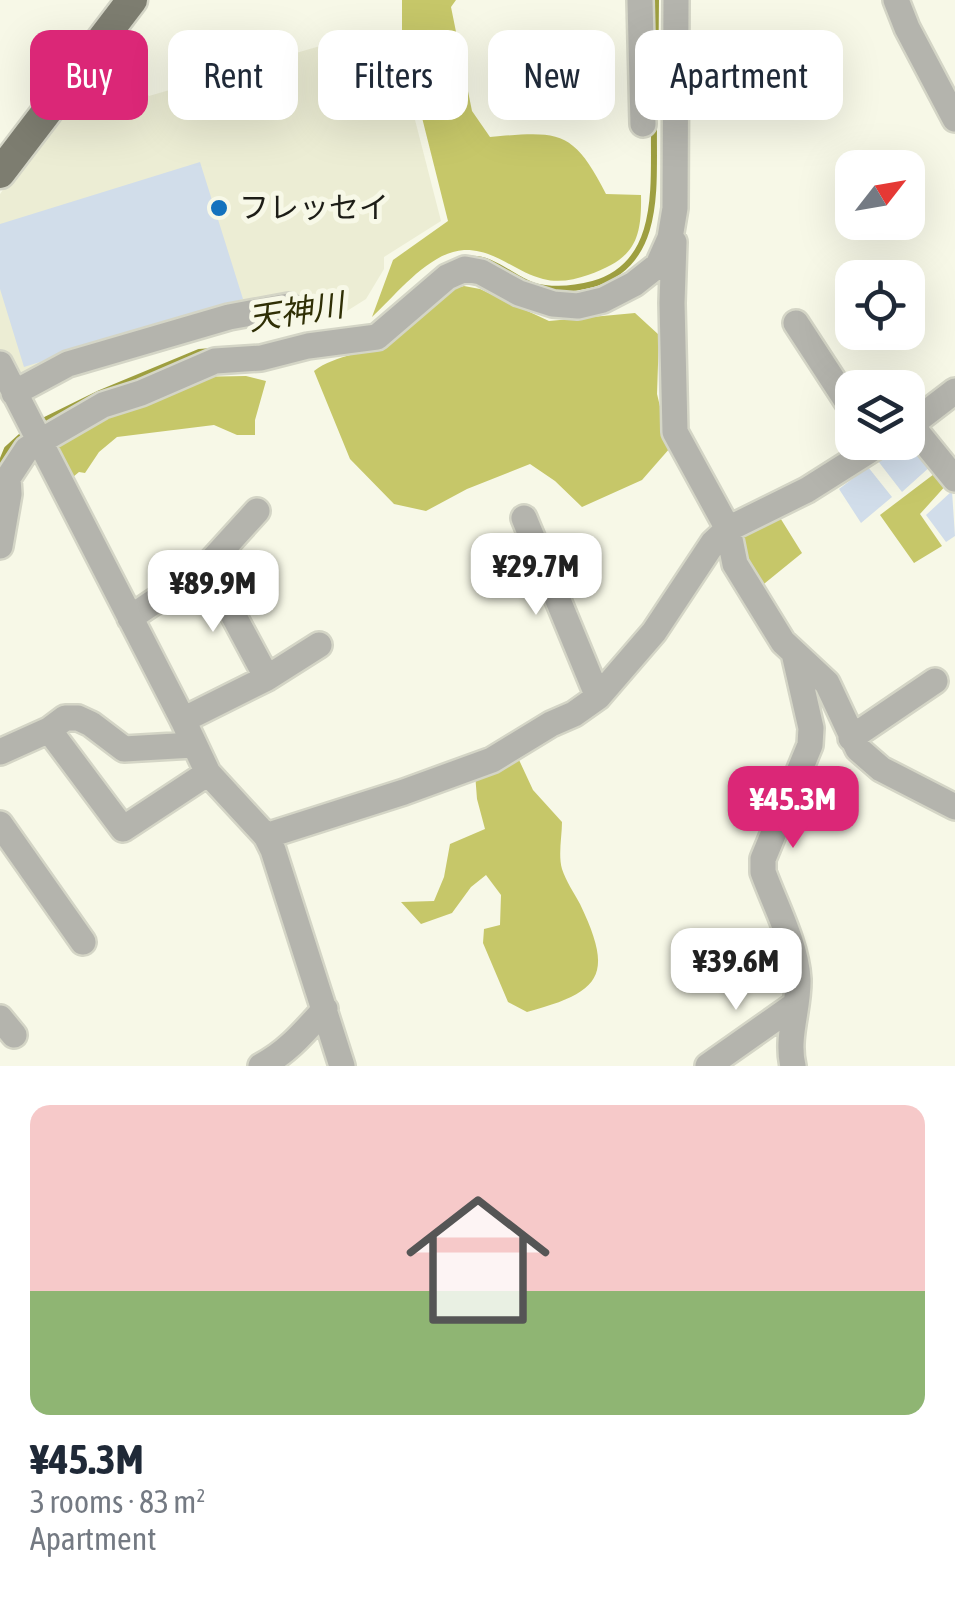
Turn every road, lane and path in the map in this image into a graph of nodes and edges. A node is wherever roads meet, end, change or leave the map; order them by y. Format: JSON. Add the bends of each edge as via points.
{"nodes":[{"id":1,"x":132,"y":0,"type":"edge"},
{"id":2,"x":640,"y":0,"type":"edge"},
{"id":3,"x":676,"y":0,"type":"edge"},
{"id":4,"x":896,"y":0,"type":"edge"},
{"id":5,"x":648,"y":30,"type":"edge"},
{"id":6,"x":668,"y":30,"type":"edge"},
{"id":7,"x":955,"y":119,"type":"edge"},
{"id":8,"x":645,"y":120,"type":"edge"},
{"id":9,"x":664,"y":120,"type":"edge"},
{"id":10,"x":644,"y":124,"type":"dead end"},
{"id":11,"x":0,"y":173,"type":"edge"},
{"id":12,"x":675,"y":208,"type":"junction"},
{"id":13,"x":289,"y":306,"type":"dead end"},
{"id":14,"x":796,"y":323,"type":"dead end"},
{"id":15,"x":0,"y":364,"type":"edge"},
{"id":16,"x":835,"y":383,"type":"edge"},
{"id":17,"x":955,"y":390,"type":"edge"},
{"id":18,"x":19,"y":402,"type":"junction"},
{"id":19,"x":925,"y":413,"type":"edge"},
{"id":20,"x":38,"y":440,"type":"junction"},
{"id":21,"x":925,"y":444,"type":"edge"},
{"id":22,"x":854,"y":460,"type":"edge"},
{"id":23,"x":955,"y":479,"type":"edge"},
{"id":24,"x":256,"y":511,"type":"dead end"},
{"id":25,"x":524,"y":518,"type":"dead end"},
{"id":26,"x":728,"y":529,"type":"junction"},
{"id":27,"x":0,"y":546,"type":"edge"},
{"id":28,"x":207,"y":566,"type":"junction"},
{"id":29,"x":130,"y":618,"type":"junction"},
{"id":30,"x":319,"y":646,"type":"dead end"},
{"id":31,"x":794,"y":653,"type":"junction"},
{"id":32,"x":268,"y":678,"type":"junction"},
{"id":33,"x":935,"y":681,"type":"dead end"},
{"id":34,"x":598,"y":697,"type":"junction"},
{"id":35,"x":183,"y":720,"type":"junction"},
{"id":36,"x":49,"y":730,"type":"junction"},
{"id":37,"x":851,"y":738,"type":"junction"},
{"id":38,"x":192,"y":745,"type":"junction"},
{"id":39,"x":1,"y":749,"type":"edge"},
{"id":40,"x":208,"y":772,"type":"junction"},
{"id":41,"x":955,"y":807,"type":"edge"},
{"id":42,"x":0,"y":824,"type":"edge"},
{"id":43,"x":266,"y":836,"type":"junction"},
{"id":44,"x":83,"y":942,"type":"dead end"},
{"id":45,"x":796,"y":1004,"type":"junction"},
{"id":46,"x":325,"y":1009,"type":"junction"},
{"id":47,"x":261,"y":1066,"type":"edge"},
{"id":48,"x":342,"y":1066,"type":"edge"},
{"id":49,"x":708,"y":1066,"type":"edge"},
{"id":50,"x":794,"y":1066,"type":"edge"}],
"edges":[{"from":1,"to":11,"type":"main road"},
{"from":2,"to":5,"type":"street"},
{"from":3,"to":6,"type":"street"},
{"from":4,"to":7,"type":"street"},
{"from":8,"to":10,"type":"street"},
{"from":9,"to":12,"type":"street"},
{"from":12,"to":20,"type":"street","via":[[658,265],[603,300],[552,304],[465,269],[376,337],[215,362],[102,405]]},
{"from":12,"to":26,"type":"street","via":[[675,432]]},
{"from":13,"to":18,"type":"street","via":[[68,364]]},
{"from":14,"to":16,"type":"street"},
{"from":15,"to":18,"type":"street"},
{"from":17,"to":19,"type":"street"},
{"from":18,"to":20,"type":"street"},
{"from":20,"to":27,"type":"street","via":[[8,478]]},
{"from":20,"to":29,"type":"street"},
{"from":21,"to":23,"type":"street"},
{"from":22,"to":26,"type":"street"},
{"from":24,"to":28,"type":"street"},
{"from":25,"to":34,"type":"street"},
{"from":26,"to":31,"type":"street","via":[[735,564]]},
{"from":26,"to":34,"type":"street"},
{"from":28,"to":29,"type":"street"},
{"from":28,"to":32,"type":"street"},
{"from":29,"to":35,"type":"street"},
{"from":30,"to":32,"type":"street"},
{"from":31,"to":37,"type":"street","via":[[828,683]]},
{"from":31,"to":45,"type":"street","via":[[810,746],[763,859],[797,965]]},
{"from":32,"to":35,"type":"street"},
{"from":33,"to":37,"type":"street"},
{"from":34,"to":43,"type":"street","via":[[492,760]]},
{"from":35,"to":38,"type":"street"},
{"from":36,"to":38,"type":"street","via":[[78,718],[124,749]]},
{"from":36,"to":39,"type":"street"},
{"from":36,"to":40,"type":"street","via":[[123,829]]},
{"from":37,"to":41,"type":"street","via":[[880,769]]},
{"from":38,"to":40,"type":"street"},
{"from":40,"to":43,"type":"street"},
{"from":42,"to":44,"type":"street"},
{"from":43,"to":46,"type":"street"},
{"from":45,"to":49,"type":"street"},
{"from":45,"to":50,"type":"street"},
{"from":46,"to":47,"type":"street","via":[[279,1057]]},
{"from":46,"to":48,"type":"street"}]}
